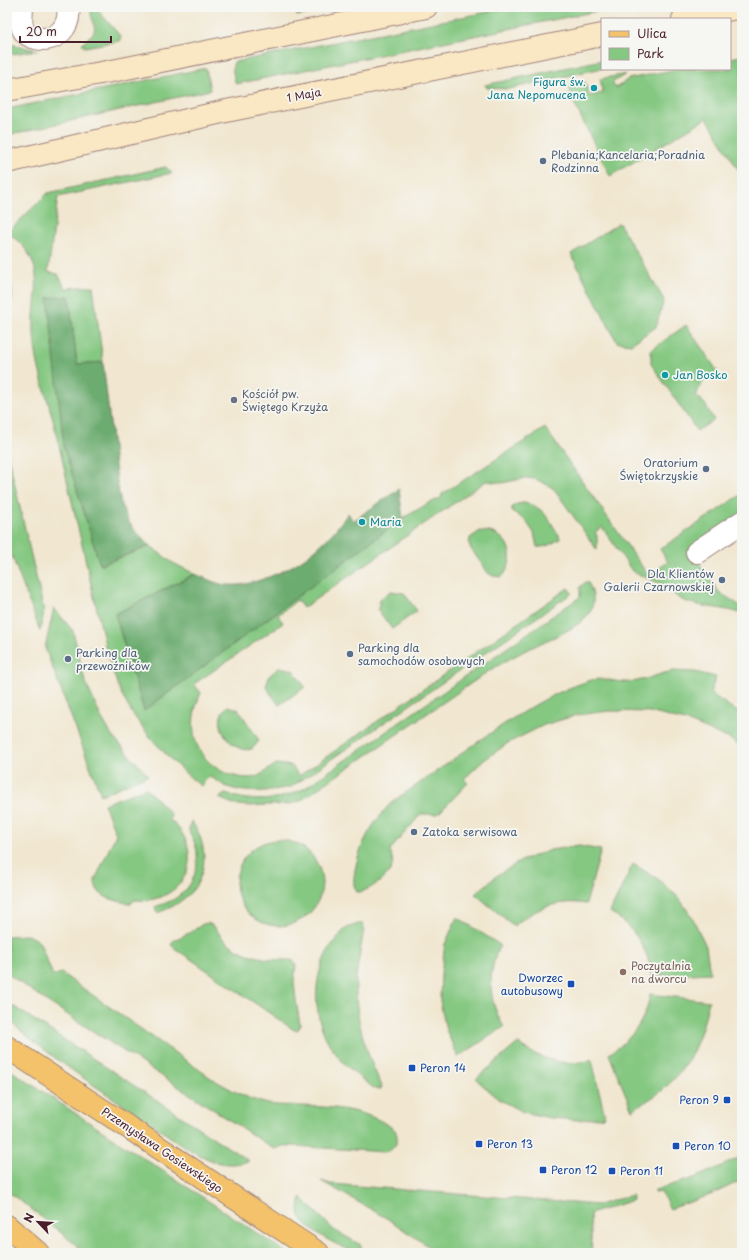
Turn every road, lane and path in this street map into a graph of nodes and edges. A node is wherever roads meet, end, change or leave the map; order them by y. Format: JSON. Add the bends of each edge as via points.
{"nodes":[{"id":1,"x":22,"y":7,"type":"edge"},
{"id":2,"x":68,"y":7,"type":"edge"},
{"id":3,"x":426,"y":7,"type":"edge"},
{"id":4,"x":742,"y":7,"type":"edge"},
{"id":5,"x":688,"y":18,"type":"edge"},
{"id":6,"x":601,"y":35,"type":"edge"},
{"id":7,"x":7,"y":90,"type":"edge"},
{"id":8,"x":7,"y":162,"type":"edge"},
{"id":9,"x":742,"y":522,"type":"edge"},
{"id":10,"x":697,"y":552,"type":"dead end"},
{"id":11,"x":7,"y":1040,"type":"edge"},
{"id":12,"x":16,"y":1053,"type":"edge"},
{"id":13,"x":7,"y":1226,"type":"edge"},
{"id":14,"x":38,"y":1253,"type":"edge"},
{"id":15,"x":318,"y":1253,"type":"edge"}],
"edges":[{"from":1,"to":2,"type":"street","via":[[23,29],[32,37],[43,39],[63,30],[69,15]]},
{"from":3,"to":7,"type":"main road"},
{"from":4,"to":5,"type":"main road"},
{"from":6,"to":8,"type":"main road","name":"1 Maja","via":[[226,111]]},
{"from":9,"to":10,"type":"street"},
{"from":11,"to":12,"type":"main road","name":"Przemysława Gosiewskiego"},
{"from":12,"to":15,"type":"main road","name":"Przemysława Gosiewskiego"},
{"from":13,"to":14,"type":"main road"}]}
